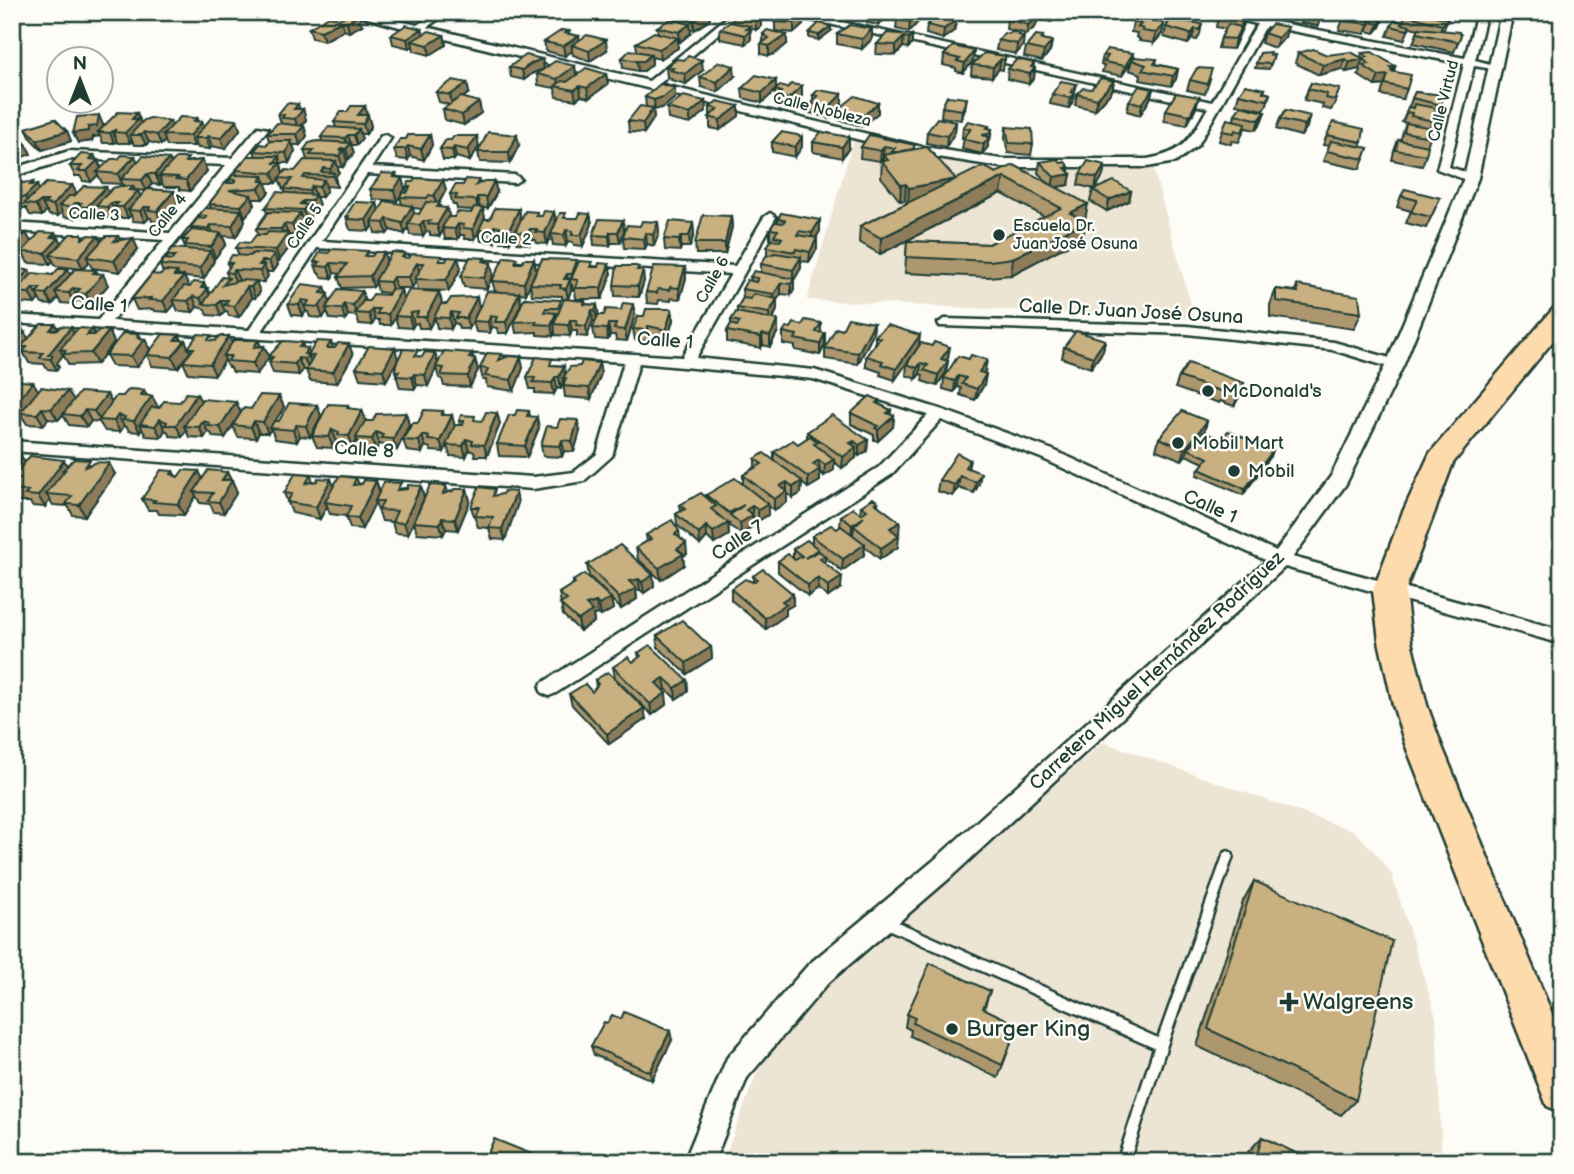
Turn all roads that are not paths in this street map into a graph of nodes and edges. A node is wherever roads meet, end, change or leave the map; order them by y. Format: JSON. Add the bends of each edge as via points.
{"nodes":[{"id":1,"x":351,"y":12,"type":"edge"},
{"id":2,"x":444,"y":12,"type":"edge"},
{"id":3,"x":739,"y":12,"type":"edge"},
{"id":4,"x":780,"y":12,"type":"edge"},
{"id":5,"x":1207,"y":12,"type":"edge"},
{"id":6,"x":1482,"y":12,"type":"edge"},
{"id":7,"x":1507,"y":12,"type":"edge"},
{"id":8,"x":1263,"y":23,"type":"junction"},
{"id":9,"x":416,"y":29,"type":"junction"},
{"id":10,"x":1470,"y":62,"type":"junction"},
{"id":11,"x":1493,"y":66,"type":"junction"},
{"id":12,"x":652,"y":84,"type":"junction"},
{"id":13,"x":1216,"y":106,"type":"junction"},
{"id":14,"x":262,"y":129,"type":"dead end"},
{"id":15,"x":385,"y":138,"type":"dead end"},
{"id":16,"x":234,"y":162,"type":"junction"},
{"id":17,"x":365,"y":170,"type":"junction"},
{"id":18,"x":12,"y":173,"type":"edge"},
{"id":19,"x":515,"y":178,"type":"dead end"},
{"id":20,"x":1471,"y":178,"type":"junction"},
{"id":21,"x":770,"y":217,"type":"dead end"},
{"id":22,"x":12,"y":228,"type":"edge"},
{"id":23,"x":173,"y":237,"type":"junction"},
{"id":24,"x":315,"y":244,"type":"junction"},
{"id":25,"x":738,"y":271,"type":"junction"},
{"id":26,"x":1562,"y":314,"type":"edge"},
{"id":27,"x":12,"y":319,"type":"edge"},
{"id":28,"x":945,"y":323,"type":"dead end"},
{"id":29,"x":102,"y":325,"type":"junction"},
{"id":30,"x":253,"y":334,"type":"junction"},
{"id":31,"x":633,"y":358,"type":"junction"},
{"id":32,"x":687,"y":362,"type":"junction"},
{"id":33,"x":1395,"y":364,"type":"junction"},
{"id":34,"x":938,"y":413,"type":"junction"},
{"id":35,"x":12,"y":446,"type":"edge"},
{"id":36,"x":1280,"y":560,"type":"junction"},
{"id":37,"x":1389,"y":591,"type":"junction"},
{"id":38,"x":1557,"y":636,"type":"edge"},
{"id":39,"x":549,"y":688,"type":"dead end"},
{"id":40,"x":1228,"y":856,"type":"dead end"},
{"id":41,"x":881,"y":919,"type":"junction"},
{"id":42,"x":1161,"y":1045,"type":"junction"},
{"id":43,"x":1562,"y":1091,"type":"edge"},
{"id":44,"x":699,"y":1162,"type":"edge"},
{"id":45,"x":1123,"y":1162,"type":"edge"}],
"edges":[{"from":1,"to":9,"type":"street","name":"Calle Nobleza"},
{"from":2,"to":9,"type":"street"},
{"from":3,"to":12,"type":"street"},
{"from":4,"to":13,"type":"street"},
{"from":5,"to":8,"type":"street"},
{"from":6,"to":10,"type":"street","name":"Calle Virtud"},
{"from":7,"to":11,"type":"street","name":"Carretera Miguel Hernández Rodríguez"},
{"from":8,"to":10,"type":"street"},
{"from":8,"to":13,"type":"street","name":"Calle Nobleza"},
{"from":9,"to":12,"type":"street","name":"Calle Nobleza"},
{"from":10,"to":11,"type":"street"},
{"from":10,"to":20,"type":"street","name":"Calle Virtud","via":[[1443,169]]},
{"from":11,"to":20,"type":"street","name":"Carretera Miguel Hernández Rodríguez"},
{"from":12,"to":13,"type":"street","name":"Calle Nobleza","via":[[918,150],[1001,163],[1171,159],[1192,145]]},
{"from":14,"to":16,"type":"street","name":"Calle 4"},
{"from":15,"to":17,"type":"street","name":"Calle 5"},
{"from":16,"to":18,"type":"street","via":[[69,155]]},
{"from":16,"to":23,"type":"street","name":"Calle 4"},
{"from":17,"to":19,"type":"street"},
{"from":17,"to":24,"type":"street","name":"Calle 5"},
{"from":20,"to":33,"type":"street","name":"Carretera Miguel Hernández Rodríguez"},
{"from":21,"to":25,"type":"street","name":"Calle 6"},
{"from":22,"to":23,"type":"street","name":"Calle 3"},
{"from":23,"to":29,"type":"street","name":"Calle 4"},
{"from":24,"to":25,"type":"street","name":"Calle 2"},
{"from":24,"to":30,"type":"street","name":"Calle 5"},
{"from":25,"to":32,"type":"street","name":"Calle 6"},
{"from":26,"to":37,"type":"highway","via":[[1440,460]]},
{"from":27,"to":29,"type":"street","name":"Calle 1"},
{"from":28,"to":33,"type":"street","name":"Calle Dr. Juan José Osuna","via":[[1186,330],[1334,346]]},
{"from":29,"to":30,"type":"street","name":"Calle 1"},
{"from":30,"to":31,"type":"street","name":"Calle 1"},
{"from":31,"to":32,"type":"street","name":"Calle 1"},
{"from":31,"to":35,"type":"street","name":"Calle 8","via":[[604,456],[578,477],[533,483]]},
{"from":32,"to":34,"type":"street","name":"Calle 1","via":[[814,375]]},
{"from":33,"to":36,"type":"street","name":"Carretera Miguel Hernández Rodríguez","via":[[1339,480]]},
{"from":34,"to":36,"type":"street","name":"Calle 1","via":[[1047,454]]},
{"from":34,"to":39,"type":"street","name":"Calle 7","via":[[885,471]]},
{"from":36,"to":37,"type":"street","name":"Calle 1"},
{"from":36,"to":41,"type":"street","name":"Carretera Miguel Hernández Rodríguez","via":[[942,869]]},
{"from":37,"to":38,"type":"street","name":"Calle 1"},
{"from":37,"to":43,"type":"highway","via":[[1395,641],[1423,744]]},
{"from":40,"to":42,"type":"lane"},
{"from":41,"to":42,"type":"lane"},
{"from":41,"to":44,"type":"street","name":"Carretera Miguel Hernández Rodríguez","via":[[819,973],[737,1068]]},
{"from":42,"to":45,"type":"lane"}]}
